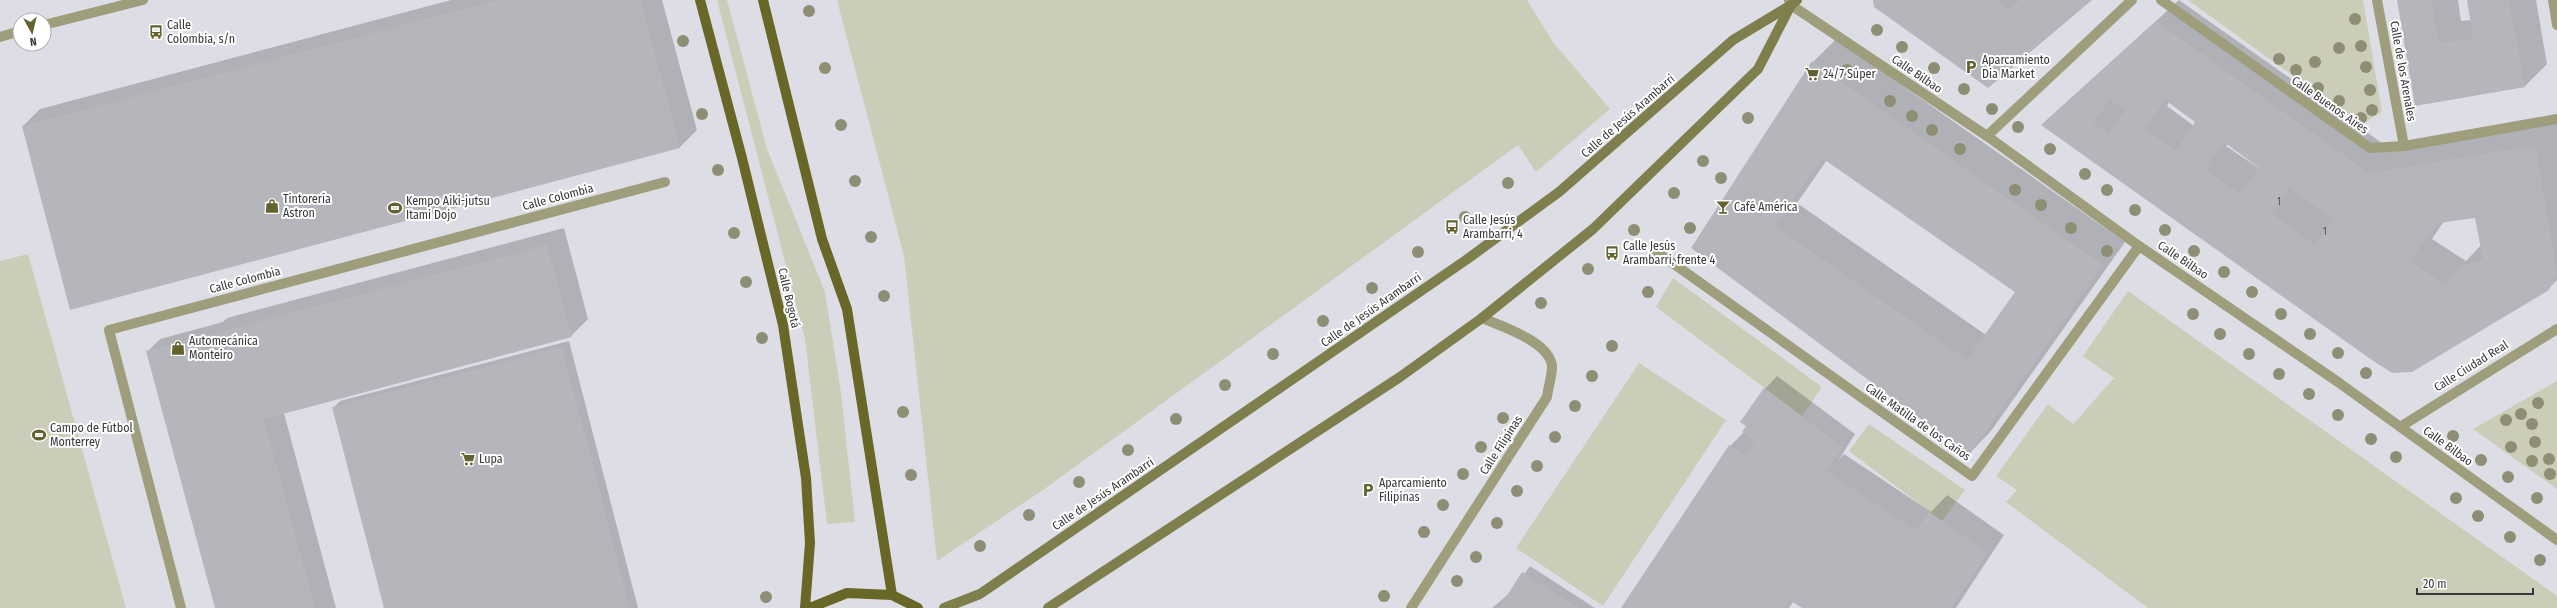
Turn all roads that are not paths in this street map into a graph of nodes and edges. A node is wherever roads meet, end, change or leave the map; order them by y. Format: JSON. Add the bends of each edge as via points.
{"nodes":[{"id":1,"x":143,"y":0,"type":"edge"},
{"id":2,"x":700,"y":0,"type":"edge"},
{"id":3,"x":763,"y":0,"type":"edge"},
{"id":4,"x":2132,"y":0,"type":"edge"},
{"id":5,"x":2161,"y":0,"type":"edge"},
{"id":6,"x":2377,"y":0,"type":"edge"},
{"id":7,"x":2553,"y":0,"type":"edge"},
{"id":8,"x":1792,"y":2,"type":"edge"},
{"id":9,"x":52,"y":23,"type":"edge"},
{"id":10,"x":2557,"y":25,"type":"edge"},
{"id":11,"x":12,"y":33,"type":"edge"},
{"id":12,"x":0,"y":37,"type":"edge"},
{"id":13,"x":2557,"y":119,"type":"edge"},
{"id":14,"x":1987,"y":136,"type":"junction"},
{"id":15,"x":2404,"y":146,"type":"junction"},
{"id":16,"x":665,"y":182,"type":"dead end"},
{"id":17,"x":2139,"y":246,"type":"junction"},
{"id":18,"x":1657,"y":252,"type":"dead end"},
{"id":19,"x":1482,"y":318,"type":"junction"},
{"id":20,"x":2557,"y":328,"type":"edge"},
{"id":21,"x":2400,"y":427,"type":"junction"},
{"id":22,"x":2557,"y":540,"type":"edge"},
{"id":23,"x":892,"y":595,"type":"junction"},
{"id":24,"x":181,"y":608,"type":"edge"},
{"id":25,"x":805,"y":608,"type":"edge"},
{"id":26,"x":810,"y":608,"type":"edge"},
{"id":27,"x":918,"y":608,"type":"edge"},
{"id":28,"x":944,"y":608,"type":"edge"},
{"id":29,"x":1048,"y":608,"type":"edge"},
{"id":30,"x":1411,"y":608,"type":"edge"}],
"edges":[{"from":1,"to":9,"type":"street"},
{"from":2,"to":25,"type":"main road","name":"Calle Bogotá","via":[[783,325],[806,478],[810,543]]},
{"from":3,"to":23,"type":"main road","via":[[822,239],[847,309]]},
{"from":4,"to":14,"type":"street"},
{"from":5,"to":15,"type":"street","name":"Calle Buenos Aires","via":[[2370,148]]},
{"from":6,"to":15,"type":"street","name":"Calle de los Arenales"},
{"from":7,"to":10,"type":"street"},
{"from":8,"to":14,"type":"street","name":"Calle Bilbao"},
{"from":8,"to":19,"type":"main road","via":[[1758,69],[1593,229]]},
{"from":8,"to":28,"type":"main road","name":"Calle de Jesús Arambarri","via":[[1733,40],[1559,192],[1466,260],[980,594]]},
{"from":11,"to":12,"type":"street"},
{"from":13,"to":15,"type":"street","name":"Calle Buenos Aires"},
{"from":14,"to":17,"type":"street","name":"Calle Bilbao"},
{"from":16,"to":24,"type":"street","name":"Calle Colombia","via":[[109,330]]},
{"from":17,"to":18,"type":"street","name":"Calle Matilla de los Caños","via":[[1972,476]]},
{"from":17,"to":21,"type":"street","name":"Calle Bilbao"},
{"from":19,"to":29,"type":"main road","via":[[1400,377]]},
{"from":19,"to":30,"type":"street","name":"Calle Filipinas","via":[[1535,342],[1546,352],[1552,366],[1547,397]]},
{"from":20,"to":21,"type":"street","name":"Calle Ciudad Real"},
{"from":21,"to":22,"type":"street","name":"Calle Bilbao"},
{"from":23,"to":26,"type":"main road","via":[[846,593]]},
{"from":23,"to":27,"type":"main road"}]}
